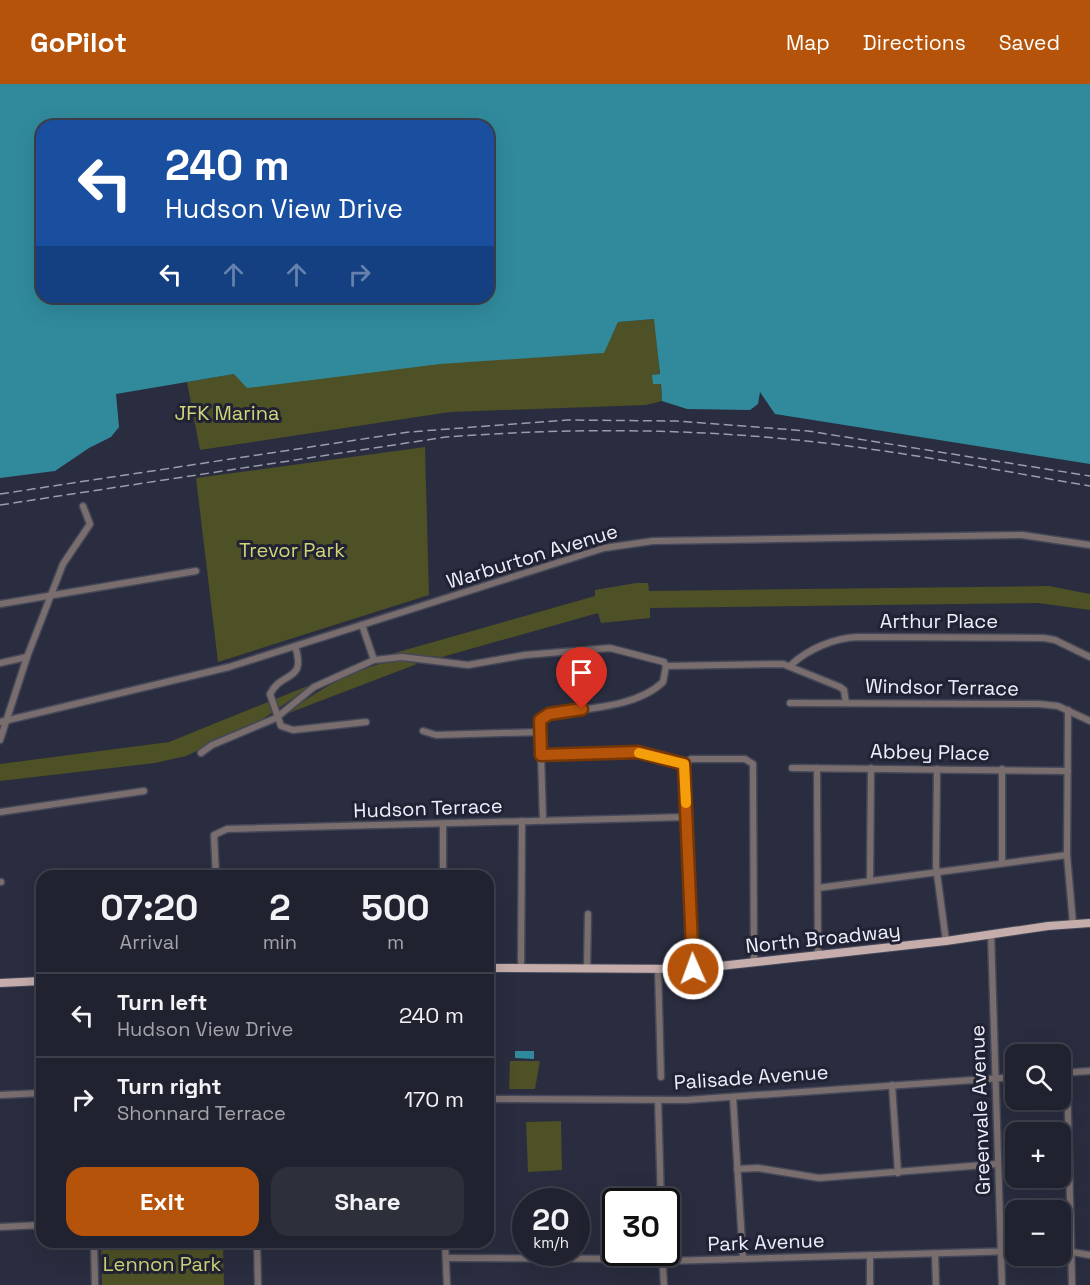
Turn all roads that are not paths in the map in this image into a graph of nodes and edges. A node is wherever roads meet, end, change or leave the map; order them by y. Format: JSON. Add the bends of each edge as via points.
{"nodes":[{"id":1,"x":83,"y":506,"type":"dead end"},
{"id":2,"x":1090,"y":545,"type":"edge"},
{"id":3,"x":196,"y":571,"type":"dead end"},
{"id":4,"x":52,"y":596,"type":"junction"},
{"id":5,"x":0,"y":604,"type":"edge"},
{"id":6,"x":362,"y":625,"type":"junction"},
{"id":7,"x":295,"y":646,"type":"junction"},
{"id":8,"x":27,"y":657,"type":"junction"},
{"id":9,"x":1090,"y":657,"type":"edge"},
{"id":10,"x":374,"y":660,"type":"junction"},
{"id":11,"x":0,"y":663,"type":"edge"},
{"id":12,"x":791,"y":665,"type":"junction"},
{"id":13,"x":666,"y":666,"type":"junction"},
{"id":14,"x":790,"y":703,"type":"dead end"},
{"id":15,"x":846,"y":703,"type":"junction"},
{"id":16,"x":1068,"y":710,"type":"junction"},
{"id":17,"x":276,"y":718,"type":"junction"},
{"id":18,"x":3,"y":721,"type":"edge"},
{"id":19,"x":1090,"y":721,"type":"edge"},
{"id":20,"x":366,"y":722,"type":"dead end"},
{"id":21,"x":423,"y":730,"type":"dead end"},
{"id":22,"x":540,"y":732,"type":"junction"},
{"id":23,"x":0,"y":740,"type":"edge"},
{"id":24,"x":201,"y":753,"type":"dead end"},
{"id":25,"x":541,"y":755,"type":"junction"},
{"id":26,"x":684,"y":764,"type":"junction"},
{"id":27,"x":792,"y":768,"type":"dead end"},
{"id":28,"x":817,"y":768,"type":"junction"},
{"id":29,"x":871,"y":768,"type":"junction"},
{"id":30,"x":937,"y":769,"type":"junction"},
{"id":31,"x":1002,"y":770,"type":"junction"},
{"id":32,"x":1068,"y":771,"type":"junction"},
{"id":33,"x":144,"y":791,"type":"dead end"},
{"id":34,"x":0,"y":812,"type":"edge"},
{"id":35,"x":686,"y":817,"type":"junction"},
{"id":36,"x":522,"y":821,"type":"junction"},
{"id":37,"x":543,"y":821,"type":"junction"},
{"id":38,"x":443,"y":824,"type":"junction"},
{"id":39,"x":1067,"y":855,"type":"junction"},
{"id":40,"x":1002,"y":863,"type":"junction"},
{"id":41,"x":216,"y":870,"type":"edge"},
{"id":42,"x":443,"y":870,"type":"edge"},
{"id":43,"x":937,"y":872,"type":"junction"},
{"id":44,"x":870,"y":880,"type":"junction"},
{"id":45,"x":818,"y":888,"type":"junction"},
{"id":46,"x":588,"y":914,"type":"dead end"},
{"id":47,"x":1090,"y":923,"type":"edge"},
{"id":48,"x":1073,"y":924,"type":"junction"},
{"id":49,"x":991,"y":934,"type":"junction"},
{"id":50,"x":946,"y":941,"type":"junction"},
{"id":51,"x":818,"y":956,"type":"junction"},
{"id":52,"x":754,"y":962,"type":"junction"},
{"id":53,"x":494,"y":968,"type":"edge"},
{"id":54,"x":521,"y":968,"type":"junction"},
{"id":55,"x":587,"y":969,"type":"junction"},
{"id":56,"x":658,"y":969,"type":"junction"},
{"id":57,"x":693,"y":969,"type":"junction"},
{"id":58,"x":36,"y":981,"type":"edge"},
{"id":59,"x":0,"y":983,"type":"edge"},
{"id":60,"x":1090,"y":1071,"type":"edge"},
{"id":61,"x":1071,"y":1072,"type":"edge"},
{"id":62,"x":661,"y":1077,"type":"dead end"},
{"id":63,"x":994,"y":1078,"type":"junction"},
{"id":64,"x":1005,"y":1078,"type":"edge"},
{"id":65,"x":892,"y":1085,"type":"junction"},
{"id":66,"x":36,"y":1093,"type":"edge"},
{"id":67,"x":0,"y":1095,"type":"edge"},
{"id":68,"x":733,"y":1097,"type":"junction"},
{"id":69,"x":494,"y":1099,"type":"edge"},
{"id":70,"x":658,"y":1100,"type":"junction"},
{"id":71,"x":1065,"y":1110,"type":"edge"},
{"id":72,"x":997,"y":1164,"type":"junction"},
{"id":73,"x":737,"y":1169,"type":"junction"},
{"id":74,"x":898,"y":1173,"type":"junction"},
{"id":75,"x":661,"y":1188,"type":"edge"},
{"id":76,"x":1069,"y":1200,"type":"edge"},
{"id":77,"x":36,"y":1225,"type":"edge"},
{"id":78,"x":0,"y":1227,"type":"edge"},
{"id":79,"x":94,"y":1248,"type":"edge"},
{"id":80,"x":257,"y":1248,"type":"edge"},
{"id":81,"x":445,"y":1248,"type":"edge"},
{"id":82,"x":1071,"y":1250,"type":"joint"},
{"id":83,"x":1001,"y":1252,"type":"junction"},
{"id":84,"x":1005,"y":1252,"type":"edge"},
{"id":85,"x":935,"y":1254,"type":"junction"},
{"id":86,"x":870,"y":1255,"type":"junction"},
{"id":87,"x":1090,"y":1255,"type":"edge"},
{"id":88,"x":602,"y":1257,"type":"edge"},
{"id":89,"x":680,"y":1257,"type":"edge"},
{"id":90,"x":446,"y":1258,"type":"junction"},
{"id":91,"x":743,"y":1259,"type":"junction"},
{"id":92,"x":663,"y":1266,"type":"edge"},
{"id":93,"x":95,"y":1285,"type":"edge"},
{"id":94,"x":258,"y":1285,"type":"edge"},
{"id":95,"x":447,"y":1285,"type":"edge"},
{"id":96,"x":664,"y":1285,"type":"edge"},
{"id":97,"x":870,"y":1285,"type":"edge"},
{"id":98,"x":936,"y":1285,"type":"edge"},
{"id":99,"x":1002,"y":1285,"type":"edge"},
{"id":100,"x":1072,"y":1285,"type":"edge"}],
"edges":[{"from":1,"to":4,"type":"street","via":[[90,524],[63,564]]},
{"from":2,"to":6,"type":"street","name":"Warburton Avenue","via":[[1022,535],[652,541],[604,548]]},
{"from":3,"to":4,"type":"street"},
{"from":4,"to":5,"type":"street"},
{"from":4,"to":8,"type":"street"},
{"from":6,"to":7,"type":"street","name":"Warburton Avenue"},
{"from":6,"to":10,"type":"street"},
{"from":7,"to":17,"type":"street","via":[[298,669],[270,694]]},
{"from":7,"to":18,"type":"street","name":"Warburton Avenue","via":[[229,667]]},
{"from":8,"to":11,"type":"street"},
{"from":8,"to":18,"type":"street"},
{"from":9,"to":12,"type":"street","name":"Arthur Place","via":[[1044,638],[858,637],[833,641]]},
{"from":10,"to":13,"type":"street","via":[[402,657],[468,665],[525,655],[610,648],[652,658]]},
{"from":10,"to":17,"type":"street","via":[[314,687]]},
{"from":12,"to":13,"type":"street"},
{"from":12,"to":15,"type":"street","via":[[840,687]]},
{"from":13,"to":22,"type":"street","via":[[666,676],[659,686],[623,701],[549,714],[540,720]]},
{"from":14,"to":15,"type":"street","name":"Windsor Terrace"},
{"from":15,"to":16,"type":"street","name":"Windsor Terrace","via":[[1039,704]]},
{"from":16,"to":19,"type":"street","name":"Windsor Terrace"},
{"from":16,"to":32,"type":"street"},
{"from":17,"to":20,"type":"street","via":[[281,726],[292,730]]},
{"from":17,"to":24,"type":"street"},
{"from":18,"to":23,"type":"street"},
{"from":21,"to":22,"type":"street","via":[[436,735]]},
{"from":22,"to":25,"type":"street"},
{"from":25,"to":26,"type":"street","via":[[638,752]]},
{"from":25,"to":37,"type":"street"},
{"from":26,"to":35,"type":"street"},
{"from":26,"to":52,"type":"street","via":[[691,759],[750,760]]},
{"from":27,"to":28,"type":"street","name":"Abbey Place"},
{"from":28,"to":29,"type":"street","name":"Abbey Place"},
{"from":28,"to":45,"type":"street"},
{"from":29,"to":30,"type":"street","name":"Abbey Place"},
{"from":29,"to":44,"type":"street"},
{"from":30,"to":31,"type":"street","name":"Abbey Place"},
{"from":30,"to":43,"type":"street"},
{"from":31,"to":32,"type":"street","name":"Abbey Place"},
{"from":31,"to":40,"type":"street"},
{"from":32,"to":39,"type":"street"},
{"from":33,"to":34,"type":"street"},
{"from":35,"to":37,"type":"street","name":"Hudson Terrace"},
{"from":35,"to":57,"type":"street"},
{"from":36,"to":37,"type":"street","name":"Hudson Terrace"},
{"from":36,"to":38,"type":"street","name":"Hudson Terrace"},
{"from":36,"to":54,"type":"street"},
{"from":38,"to":41,"type":"street","name":"Hudson Terrace","via":[[227,829],[214,835]]},
{"from":38,"to":42,"type":"street"},
{"from":39,"to":40,"type":"street"},
{"from":39,"to":48,"type":"street"},
{"from":40,"to":43,"type":"street"},
{"from":43,"to":44,"type":"street"},
{"from":43,"to":50,"type":"street"},
{"from":44,"to":45,"type":"street"},
{"from":45,"to":51,"type":"street"},
{"from":46,"to":55,"type":"street"},
{"from":47,"to":48,"type":"main road","name":"North Broadway"},
{"from":48,"to":49,"type":"main road","name":"North Broadway"},
{"from":49,"to":50,"type":"main road","name":"North Broadway"},
{"from":49,"to":63,"type":"street","name":"Greenvale Avenue"},
{"from":50,"to":51,"type":"main road","name":"North Broadway"},
{"from":51,"to":52,"type":"main road","name":"North Broadway"},
{"from":52,"to":57,"type":"main road","name":"North Broadway"},
{"from":53,"to":54,"type":"main road","name":"North Broadway"},
{"from":54,"to":55,"type":"main road","name":"North Broadway"},
{"from":55,"to":56,"type":"main road","name":"North Broadway"},
{"from":56,"to":57,"type":"main road","name":"North Broadway"},
{"from":56,"to":62,"type":"street"},
{"from":58,"to":59,"type":"main road"},
{"from":60,"to":61,"type":"street"},
{"from":63,"to":64,"type":"street","name":"Palisade Avenue"},
{"from":63,"to":65,"type":"street","name":"Palisade Avenue"},
{"from":63,"to":72,"type":"street","name":"Greenvale Avenue"},
{"from":65,"to":68,"type":"street","name":"Palisade Avenue"},
{"from":65,"to":74,"type":"street"},
{"from":66,"to":67,"type":"street"},
{"from":68,"to":70,"type":"street","name":"Palisade Avenue"},
{"from":68,"to":73,"type":"street"},
{"from":69,"to":70,"type":"street","name":"Palisade Avenue"},
{"from":70,"to":75,"type":"street"},
{"from":71,"to":76,"type":"street"},
{"from":72,"to":74,"type":"street"},
{"from":72,"to":83,"type":"street","name":"Greenvale Avenue"},
{"from":73,"to":74,"type":"street","via":[[758,1168],[819,1179]]},
{"from":73,"to":91,"type":"street"},
{"from":77,"to":78,"type":"street"},
{"from":79,"to":93,"type":"street"},
{"from":80,"to":94,"type":"street"},
{"from":81,"to":90,"type":"street"},
{"from":82,"to":87,"type":"street"},
{"from":82,"to":100,"type":"street"},
{"from":83,"to":84,"type":"street","name":"Park Avenue"},
{"from":83,"to":85,"type":"street","name":"Park Avenue"},
{"from":83,"to":99,"type":"street","name":"Greenvale Avenue"},
{"from":85,"to":86,"type":"street","name":"Park Avenue"},
{"from":85,"to":98,"type":"street"},
{"from":86,"to":91,"type":"street","name":"Park Avenue"},
{"from":86,"to":97,"type":"street"},
{"from":88,"to":90,"type":"street","name":"Park Avenue"},
{"from":89,"to":91,"type":"street","name":"Park Avenue"},
{"from":90,"to":95,"type":"street"},
{"from":92,"to":96,"type":"street"}]}
